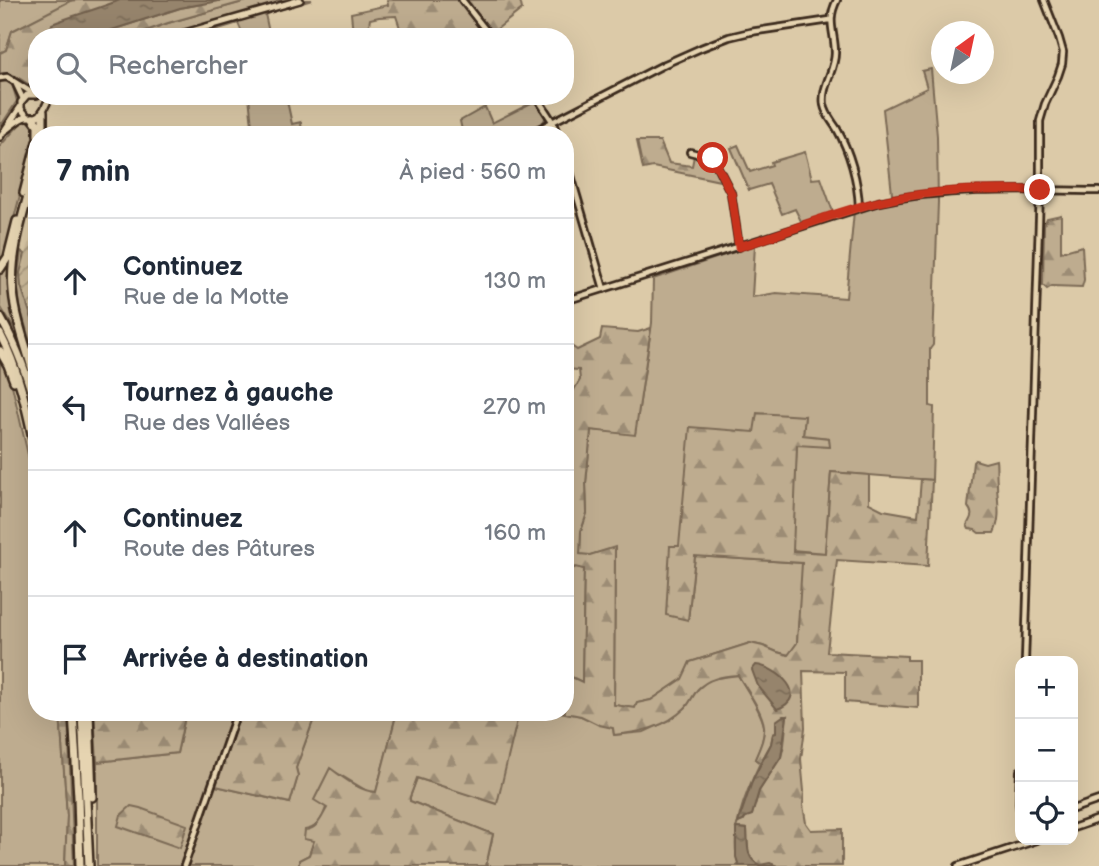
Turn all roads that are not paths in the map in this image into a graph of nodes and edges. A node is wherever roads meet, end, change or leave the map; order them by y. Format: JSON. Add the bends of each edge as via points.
{"nodes":[{"id":1,"x":300,"y":0,"type":"edge"},
{"id":2,"x":462,"y":0,"type":"edge"},
{"id":3,"x":837,"y":0,"type":"edge"},
{"id":4,"x":1044,"y":0,"type":"edge"},
{"id":5,"x":830,"y":20,"type":"junction"},
{"id":6,"x":203,"y":28,"type":"edge"},
{"id":7,"x":484,"y":28,"type":"edge"},
{"id":8,"x":0,"y":78,"type":"edge"},
{"id":9,"x":14,"y":81,"type":"junction"},
{"id":10,"x":28,"y":90,"type":"edge"},
{"id":11,"x":28,"y":95,"type":"edge"},
{"id":12,"x":22,"y":102,"type":"junction"},
{"id":13,"x":42,"y":105,"type":"edge"},
{"id":14,"x":46,"y":105,"type":"edge"},
{"id":15,"x":542,"y":105,"type":"edge"},
{"id":16,"x":44,"y":108,"type":"junction"},
{"id":17,"x":31,"y":117,"type":"junction"},
{"id":18,"x":552,"y":121,"type":"junction"},
{"id":19,"x":38,"y":126,"type":"edge"},
{"id":20,"x":42,"y":126,"type":"edge"},
{"id":21,"x":543,"y":126,"type":"edge"},
{"id":22,"x":554,"y":126,"type":"edge"},
{"id":23,"x":6,"y":130,"type":"junction"},
{"id":24,"x":0,"y":137,"type":"edge"},
{"id":25,"x":690,"y":152,"type":"dead end"},
{"id":26,"x":28,"y":178,"type":"edge"},
{"id":27,"x":574,"y":186,"type":"edge"},
{"id":28,"x":1040,"y":190,"type":"junction"},
{"id":29,"x":1099,"y":191,"type":"edge"},
{"id":30,"x":28,"y":200,"type":"edge"},
{"id":31,"x":859,"y":207,"type":"junction"},
{"id":32,"x":739,"y":247,"type":"junction"},
{"id":33,"x":0,"y":269,"type":"edge"},
{"id":34,"x":604,"y":289,"type":"junction"},
{"id":35,"x":574,"y":298,"type":"edge"},
{"id":36,"x":0,"y":317,"type":"edge"},
{"id":37,"x":0,"y":334,"type":"edge"},
{"id":38,"x":0,"y":351,"type":"edge"},
{"id":39,"x":28,"y":354,"type":"edge"},
{"id":40,"x":28,"y":379,"type":"edge"},
{"id":41,"x":24,"y":403,"type":"junction"},
{"id":42,"x":28,"y":420,"type":"edge"},
{"id":43,"x":1025,"y":656,"type":"edge"},
{"id":44,"x":74,"y":721,"type":"edge"},
{"id":45,"x":82,"y":721,"type":"edge"},
{"id":46,"x":89,"y":721,"type":"edge"},
{"id":47,"x":234,"y":721,"type":"edge"},
{"id":48,"x":1099,"y":800,"type":"edge"},
{"id":49,"x":1078,"y":807,"type":"edge"},
{"id":50,"x":1099,"y":819,"type":"edge"},
{"id":51,"x":1078,"y":826,"type":"edge"},
{"id":52,"x":1022,"y":845,"type":"edge"},
{"id":53,"x":89,"y":853,"type":"junction"},
{"id":54,"x":80,"y":866,"type":"edge"},
{"id":55,"x":89,"y":866,"type":"edge"},
{"id":56,"x":184,"y":866,"type":"edge"},
{"id":57,"x":958,"y":866,"type":"edge"}],
"edges":[{"from":1,"to":6,"type":"main road"},
{"from":2,"to":7,"type":"street"},
{"from":3,"to":5,"type":"street"},
{"from":4,"to":28,"type":"street","via":[[1063,52],[1040,121]]},
{"from":5,"to":18,"type":"street","via":[[729,37]]},
{"from":5,"to":31,"type":"street","via":[[835,54],[824,88],[824,105],[856,178]]},
{"from":8,"to":9,"type":"street"},
{"from":9,"to":10,"type":"street"},
{"from":9,"to":12,"type":"street"},
{"from":11,"to":12,"type":"main road"},
{"from":12,"to":17,"type":"main road","via":[[23,112]]},
{"from":12,"to":23,"type":"main road"},
{"from":13,"to":16,"type":"main road"},
{"from":14,"to":16,"type":"main road"},
{"from":15,"to":18,"type":"street"},
{"from":16,"to":17,"type":"main road"},
{"from":16,"to":20,"type":"highway"},
{"from":17,"to":19,"type":"highway"},
{"from":17,"to":23,"type":"main road"},
{"from":18,"to":21,"type":"street"},
{"from":18,"to":22,"type":"street"},
{"from":23,"to":24,"type":"main road"},
{"from":25,"to":32,"type":"street","via":[[713,158],[731,193]]},
{"from":26,"to":33,"type":"highway","via":[[8,257]]},
{"from":27,"to":34,"type":"street"},
{"from":28,"to":29,"type":"street"},
{"from":28,"to":31,"type":"street","via":[[928,193]]},
{"from":28,"to":43,"type":"street"},
{"from":30,"to":39,"type":"highway","via":[[12,284]]},
{"from":31,"to":32,"type":"street"},
{"from":32,"to":34,"type":"street"},
{"from":34,"to":35,"type":"street"},
{"from":36,"to":40,"type":"highway"},
{"from":37,"to":41,"type":"highway"},
{"from":38,"to":41,"type":"highway"},
{"from":41,"to":42,"type":"highway"},
{"from":44,"to":54,"type":"highway"},
{"from":45,"to":53,"type":"highway"},
{"from":46,"to":53,"type":"highway"},
{"from":47,"to":56,"type":"street"},
{"from":48,"to":49,"type":"street"},
{"from":50,"to":51,"type":"main road"},
{"from":52,"to":57,"type":"main road"},
{"from":53,"to":55,"type":"highway"}]}
